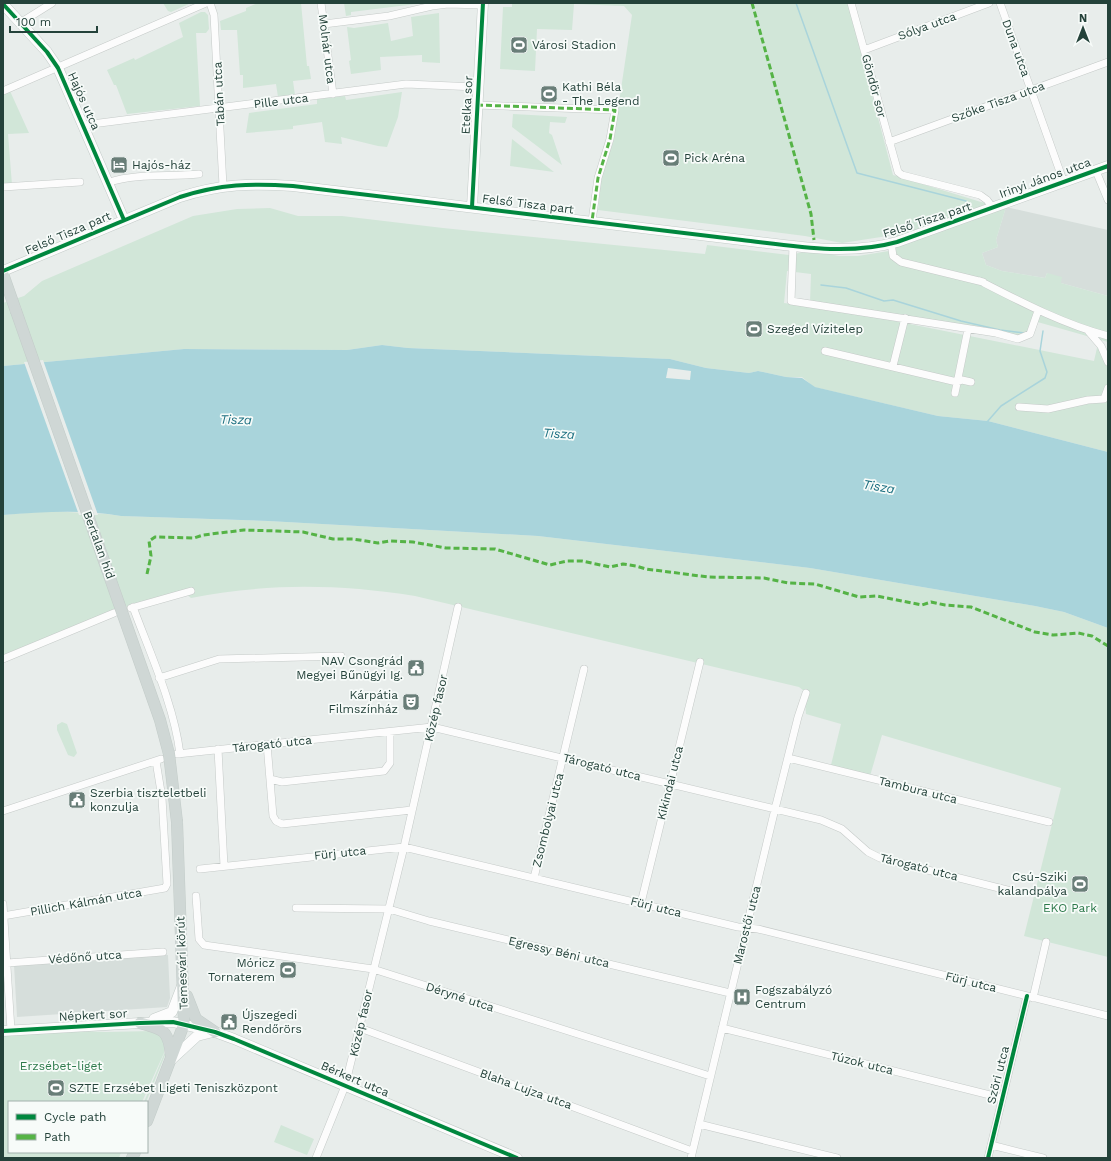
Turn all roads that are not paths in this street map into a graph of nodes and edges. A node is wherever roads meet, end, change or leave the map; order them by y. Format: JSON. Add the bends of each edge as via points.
{"nodes":[{"id":1,"x":52,"y":3,"type":"edge"},
{"id":2,"x":206,"y":3,"type":"edge"},
{"id":3,"x":210,"y":3,"type":"edge"},
{"id":4,"x":321,"y":3,"type":"edge"},
{"id":5,"x":851,"y":3,"type":"edge"},
{"id":6,"x":989,"y":3,"type":"edge"},
{"id":7,"x":1000,"y":3,"type":"edge"},
{"id":8,"x":3,"y":4,"type":"edge"},
{"id":9,"x":483,"y":4,"type":"edge"},
{"id":10,"x":20,"y":23,"type":"junction"},
{"id":11,"x":324,"y":24,"type":"junction"},
{"id":12,"x":864,"y":50,"type":"junction"},
{"id":13,"x":1108,"y":62,"type":"edge"},
{"id":14,"x":58,"y":68,"type":"junction"},
{"id":15,"x":478,"y":87,"type":"junction"},
{"id":16,"x":1031,"y":90,"type":"junction"},
{"id":17,"x":3,"y":91,"type":"edge"},
{"id":18,"x":333,"y":94,"type":"junction"},
{"id":19,"x":477,"y":105,"type":"junction"},
{"id":20,"x":220,"y":108,"type":"junction"},
{"id":21,"x":84,"y":125,"type":"junction"},
{"id":22,"x":889,"y":142,"type":"junction"},
{"id":23,"x":1108,"y":166,"type":"edge"},
{"id":24,"x":896,"y":170,"type":"joint"},
{"id":25,"x":1096,"y":171,"type":"junction"},
{"id":26,"x":200,"y":174,"type":"dead end"},
{"id":27,"x":80,"y":182,"type":"dead end"},
{"id":28,"x":108,"y":182,"type":"junction"},
{"id":29,"x":1064,"y":183,"type":"junction"},
{"id":30,"x":3,"y":186,"type":"edge"},
{"id":31,"x":224,"y":186,"type":"junction"},
{"id":32,"x":1108,"y":200,"type":"edge"},
{"id":33,"x":472,"y":207,"type":"junction"},
{"id":34,"x":991,"y":208,"type":"junction"},
{"id":35,"x":124,"y":220,"type":"junction"},
{"id":36,"x":592,"y":221,"type":"junction"},
{"id":37,"x":891,"y":243,"type":"junction"},
{"id":38,"x":793,"y":246,"type":"junction"},
{"id":39,"x":3,"y":272,"type":"edge"},
{"id":40,"x":980,"y":281,"type":"junction"},
{"id":41,"x":1005,"y":288,"type":"dead end"},
{"id":42,"x":1038,"y":311,"type":"junction"},
{"id":43,"x":905,"y":318,"type":"junction"},
{"id":44,"x":968,"y":329,"type":"junction"},
{"id":45,"x":1088,"y":331,"type":"junction"},
{"id":46,"x":1108,"y":336,"type":"edge"},
{"id":47,"x":825,"y":351,"type":"dead end"},
{"id":48,"x":1108,"y":362,"type":"edge"},
{"id":49,"x":893,"y":366,"type":"junction"},
{"id":50,"x":957,"y":382,"type":"junction"},
{"id":51,"x":971,"y":382,"type":"dead end"},
{"id":52,"x":1108,"y":388,"type":"edge"},
{"id":53,"x":955,"y":393,"type":"dead end"},
{"id":54,"x":1019,"y":407,"type":"dead end"},
{"id":55,"x":191,"y":591,"type":"dead end"},
{"id":56,"x":458,"y":607,"type":"dead end"},
{"id":57,"x":114,"y":613,"type":"dead end"},
{"id":58,"x":341,"y":656,"type":"dead end"},
{"id":59,"x":3,"y":659,"type":"edge"},
{"id":60,"x":700,"y":662,"type":"dead end"},
{"id":61,"x":584,"y":669,"type":"dead end"},
{"id":62,"x":158,"y":678,"type":"junction"},
{"id":63,"x":806,"y":693,"type":"dead end"},
{"id":64,"x":432,"y":727,"type":"junction"},
{"id":65,"x":390,"y":732,"type":"junction"},
{"id":66,"x":267,"y":744,"type":"junction"},
{"id":67,"x":218,"y":749,"type":"junction"},
{"id":68,"x":563,"y":758,"type":"junction"},
{"id":69,"x":788,"y":758,"type":"junction"},
{"id":70,"x":270,"y":779,"type":"junction"},
{"id":71,"x":670,"y":784,"type":"junction"},
{"id":72,"x":775,"y":809,"type":"junction"},
{"id":73,"x":412,"y":810,"type":"junction"},
{"id":74,"x":3,"y":811,"type":"edge"},
{"id":75,"x":177,"y":822,"type":"joint"},
{"id":76,"x":1049,"y":822,"type":"dead end"},
{"id":77,"x":404,"y":847,"type":"junction"},
{"id":78,"x":224,"y":866,"type":"junction"},
{"id":79,"x":200,"y":869,"type":"dead end"},
{"id":80,"x":534,"y":878,"type":"junction"},
{"id":81,"x":1011,"y":891,"type":"dead end"},
{"id":82,"x":196,"y":896,"type":"dead end"},
{"id":83,"x":641,"y":903,"type":"junction"},
{"id":84,"x":3,"y":904,"type":"edge"},
{"id":85,"x":296,"y":908,"type":"dead end"},
{"id":86,"x":389,"y":908,"type":"junction"},
{"id":87,"x":3,"y":916,"type":"edge"},
{"id":88,"x":746,"y":928,"type":"junction"},
{"id":89,"x":1046,"y":942,"type":"dead end"},
{"id":90,"x":204,"y":945,"type":"joint"},
{"id":91,"x":163,"y":952,"type":"dead end"},
{"id":92,"x":7,"y":963,"type":"junction"},
{"id":93,"x":373,"y":969,"type":"junction"},
{"id":94,"x":183,"y":984,"type":"junction"},
{"id":95,"x":730,"y":993,"type":"junction"},
{"id":96,"x":1030,"y":997,"type":"junction"},
{"id":97,"x":1108,"y":1016,"type":"edge"},
{"id":98,"x":140,"y":1022,"type":"junction"},
{"id":99,"x":184,"y":1024,"type":"junction"},
{"id":100,"x":360,"y":1028,"type":"junction"},
{"id":101,"x":722,"y":1028,"type":"junction"},
{"id":102,"x":7,"y":1030,"type":"edge"},
{"id":103,"x":215,"y":1032,"type":"junction"},
{"id":104,"x":172,"y":1060,"type":"junction"},
{"id":105,"x":710,"y":1076,"type":"junction"},
{"id":106,"x":345,"y":1086,"type":"junction"},
{"id":107,"x":1002,"y":1098,"type":"junction"},
{"id":108,"x":148,"y":1119,"type":"edge"},
{"id":109,"x":699,"y":1124,"type":"junction"},
{"id":110,"x":991,"y":1145,"type":"junction"},
{"id":111,"x":692,"y":1154,"type":"edge"},
{"id":112,"x":316,"y":1158,"type":"edge"},
{"id":113,"x":517,"y":1158,"type":"edge"},
{"id":114,"x":837,"y":1158,"type":"edge"},
{"id":115,"x":988,"y":1158,"type":"edge"},
{"id":116,"x":1044,"y":1158,"type":"edge"}],
"edges":[{"from":1,"to":10,"type":"street"},
{"from":2,"to":14,"type":"street"},
{"from":3,"to":20,"type":"street","name":"Tabán utca","via":[[214,15]]},
{"from":4,"to":11,"type":"street","name":"Molnár utca"},
{"from":5,"to":12,"type":"street","name":"Göndör sor"},
{"from":6,"to":12,"type":"street","name":"Sólya utca"},
{"from":7,"to":16,"type":"street","name":"Duna utca"},
{"from":8,"to":10,"type":"main road","name":"Hajós utca"},
{"from":9,"to":11,"type":"street","via":[[432,6],[389,16]]},
{"from":9,"to":15,"type":"main road","name":"Etelka sor"},
{"from":10,"to":14,"type":"main road","name":"Hajós utca"},
{"from":11,"to":18,"type":"street","name":"Molnár utca"},
{"from":12,"to":22,"type":"street","name":"Göndör sor"},
{"from":13,"to":16,"type":"street","name":"Szőke Tisza utca"},
{"from":14,"to":17,"type":"street"},
{"from":14,"to":21,"type":"main road","name":"Hajós utca"},
{"from":15,"to":18,"type":"street","name":"Pille utca","via":[[406,84]]},
{"from":15,"to":19,"type":"main road","name":"Etelka sor"},
{"from":16,"to":22,"type":"street","name":"Szőke Tisza utca"},
{"from":16,"to":29,"type":"street","name":"Duna utca"},
{"from":18,"to":20,"type":"street","name":"Pille utca"},
{"from":19,"to":33,"type":"main road","name":"Etelka sor"},
{"from":19,"to":36,"type":"street","via":[[615,110],[610,139],[598,178]]},
{"from":20,"to":21,"type":"street","name":"Pille utca"},
{"from":20,"to":31,"type":"street","name":"Tabán utca"},
{"from":21,"to":28,"type":"main road","name":"Hajós utca"},
{"from":22,"to":24,"type":"street","name":"Göndör sor"},
{"from":23,"to":25,"type":"main road","name":"Irinyi János utca"},
{"from":24,"to":34,"type":"street","name":"Irinyi János utca","via":[[902,175],[980,195],[987,200]]},
{"from":25,"to":29,"type":"main road","name":"Irinyi János utca"},
{"from":25,"to":32,"type":"street","name":"Irinyi János utca"},
{"from":26,"to":28,"type":"street","via":[[120,178]]},
{"from":27,"to":30,"type":"street"},
{"from":28,"to":35,"type":"main road","name":"Hajós utca"},
{"from":29,"to":34,"type":"main road","name":"Irinyi János utca"},
{"from":31,"to":33,"type":"main road","name":"Felső Tisza part","via":[[293,186]]},
{"from":31,"to":35,"type":"main road","name":"Felső Tisza part","via":[[180,197]]},
{"from":33,"to":36,"type":"main road","name":"Felső Tisza part"},
{"from":34,"to":37,"type":"main road","name":"Felső Tisza part"},
{"from":35,"to":39,"type":"main road","name":"Felső Tisza part"},
{"from":36,"to":38,"type":"main road","name":"Felső Tisza part"},
{"from":37,"to":38,"type":"main road","name":"Felső Tisza part","via":[[850,249]]},
{"from":37,"to":40,"type":"street","via":[[893,256],[901,262]]},
{"from":38,"to":43,"type":"street","via":[[791,302]]},
{"from":39,"to":75,"type":"main road","name":"Bertalan híd","bridge":true,"via":[[160,720],[169,754]]},
{"from":40,"to":41,"type":"street"},
{"from":40,"to":42,"type":"street"},
{"from":42,"to":44,"type":"street","via":[[1033,329],[1024,338]]},
{"from":42,"to":45,"type":"street"},
{"from":43,"to":44,"type":"street"},
{"from":43,"to":49,"type":"street"},
{"from":44,"to":50,"type":"street"},
{"from":45,"to":46,"type":"street"},
{"from":45,"to":48,"type":"street","via":[[1098,342]]},
{"from":47,"to":49,"type":"street"},
{"from":49,"to":50,"type":"street"},
{"from":50,"to":51,"type":"street"},
{"from":50,"to":53,"type":"street"},
{"from":52,"to":54,"type":"street","via":[[1104,399],[1048,409]]},
{"from":55,"to":62,"type":"street","via":[[132,608]]},
{"from":56,"to":64,"type":"street","name":"Közép fasor"},
{"from":57,"to":59,"type":"street"},
{"from":58,"to":62,"type":"street","via":[[232,657]]},
{"from":60,"to":71,"type":"street","name":"Kikindai utca"},
{"from":61,"to":68,"type":"street","name":"Zsombolyai utca"},
{"from":62,"to":67,"type":"street","name":"Tárogató utca","via":[[178,740],[179,754]]},
{"from":63,"to":69,"type":"street","name":"Marostői utca"},
{"from":64,"to":65,"type":"street","name":"Tárogató utca"},
{"from":64,"to":68,"type":"street","name":"Tárogató utca"},
{"from":64,"to":73,"type":"street","name":"Közép fasor"},
{"from":65,"to":66,"type":"street","name":"Tárogató utca"},
{"from":65,"to":70,"type":"street","via":[[390,763],[384,771],[282,782]]},
{"from":66,"to":67,"type":"street","name":"Tárogató utca"},
{"from":66,"to":70,"type":"street"},
{"from":67,"to":78,"type":"street"},
{"from":68,"to":71,"type":"street","name":"Tárogató utca"},
{"from":68,"to":80,"type":"street","name":"Zsombolyai utca"},
{"from":69,"to":72,"type":"street","name":"Marostői utca"},
{"from":69,"to":76,"type":"street","name":"Tambura utca"},
{"from":70,"to":73,"type":"street","via":[[273,816],[282,824]]},
{"from":71,"to":72,"type":"street","name":"Tárogató utca"},
{"from":71,"to":83,"type":"street","name":"Kikindai utca"},
{"from":72,"to":81,"type":"street","name":"Tárogató utca","via":[[832,824],[842,829],[873,856]]},
{"from":72,"to":88,"type":"street","name":"Marostői utca"},
{"from":73,"to":77,"type":"street","name":"Közép fasor"},
{"from":74,"to":87,"type":"street","name":"Pillich Kálmán utca","via":[[159,760],[167,884],[165,888]]},
{"from":75,"to":94,"type":"main road","name":"Temesvári körút"},
{"from":77,"to":78,"type":"street","name":"Fürj utca"},
{"from":77,"to":80,"type":"street","name":"Fürj utca"},
{"from":77,"to":86,"type":"street","name":"Közép fasor"},
{"from":78,"to":79,"type":"street","name":"Fürj utca"},
{"from":80,"to":83,"type":"street","name":"Fürj utca"},
{"from":82,"to":90,"type":"street","name":"Temesvári körút","via":[[199,939]]},
{"from":83,"to":88,"type":"street","name":"Fürj utca"},
{"from":84,"to":87,"type":"street"},
{"from":85,"to":86,"type":"street"},
{"from":86,"to":93,"type":"street","name":"Közép fasor"},
{"from":86,"to":95,"type":"street","name":"Egressy Béni utca","via":[[423,919]]},
{"from":87,"to":92,"type":"street"},
{"from":88,"to":95,"type":"street","name":"Marostői utca"},
{"from":88,"to":96,"type":"street","name":"Fürj utca"},
{"from":89,"to":96,"type":"street","name":"Szöri utca"},
{"from":90,"to":93,"type":"street","name":"Déryné utca"},
{"from":91,"to":92,"type":"street","name":"Védőnő utca"},
{"from":92,"to":102,"type":"street"},
{"from":93,"to":100,"type":"street","name":"Közép fasor"},
{"from":93,"to":105,"type":"street","name":"Déryné utca"},
{"from":94,"to":98,"type":"main road","via":[[172,1012]]},
{"from":94,"to":99,"type":"main road","name":"Temesvári körút"},
{"from":94,"to":103,"type":"main road","via":[[196,1019]]},
{"from":95,"to":101,"type":"street","name":"Marostői utca"},
{"from":96,"to":97,"type":"street","name":"Fürj utca"},
{"from":96,"to":107,"type":"street","name":"Szöri utca"},
{"from":98,"to":99,"type":"main road","name":"Népkert sor"},
{"from":98,"to":102,"type":"main road","name":"Népkert sor"},
{"from":98,"to":104,"type":"main road","via":[[157,1027],[166,1033]]},
{"from":99,"to":103,"type":"main road","name":"Bérkert utca"},
{"from":99,"to":104,"type":"main road","name":"Temesvári körút"},
{"from":100,"to":106,"type":"street","name":"Közép fasor"},
{"from":100,"to":111,"type":"street","name":"Blaha Lujza utca"},
{"from":101,"to":105,"type":"street","name":"Marostői utca"},
{"from":101,"to":107,"type":"street","name":"Túzok utca"},
{"from":103,"to":104,"type":"main road","via":[[197,1036]]},
{"from":103,"to":106,"type":"main road","name":"Bérkert utca"},
{"from":104,"to":108,"type":"main road","name":"Temesvári körút"},
{"from":105,"to":109,"type":"street","name":"Marostői utca"},
{"from":106,"to":112,"type":"street","name":"Közép fasor"},
{"from":106,"to":113,"type":"main road","name":"Bérkert utca"},
{"from":107,"to":110,"type":"street","name":"Szöri utca"},
{"from":109,"to":111,"type":"street","name":"Marostői utca"},
{"from":109,"to":114,"type":"street"},
{"from":110,"to":115,"type":"street","name":"Szöri utca"},
{"from":110,"to":116,"type":"street"}]}
